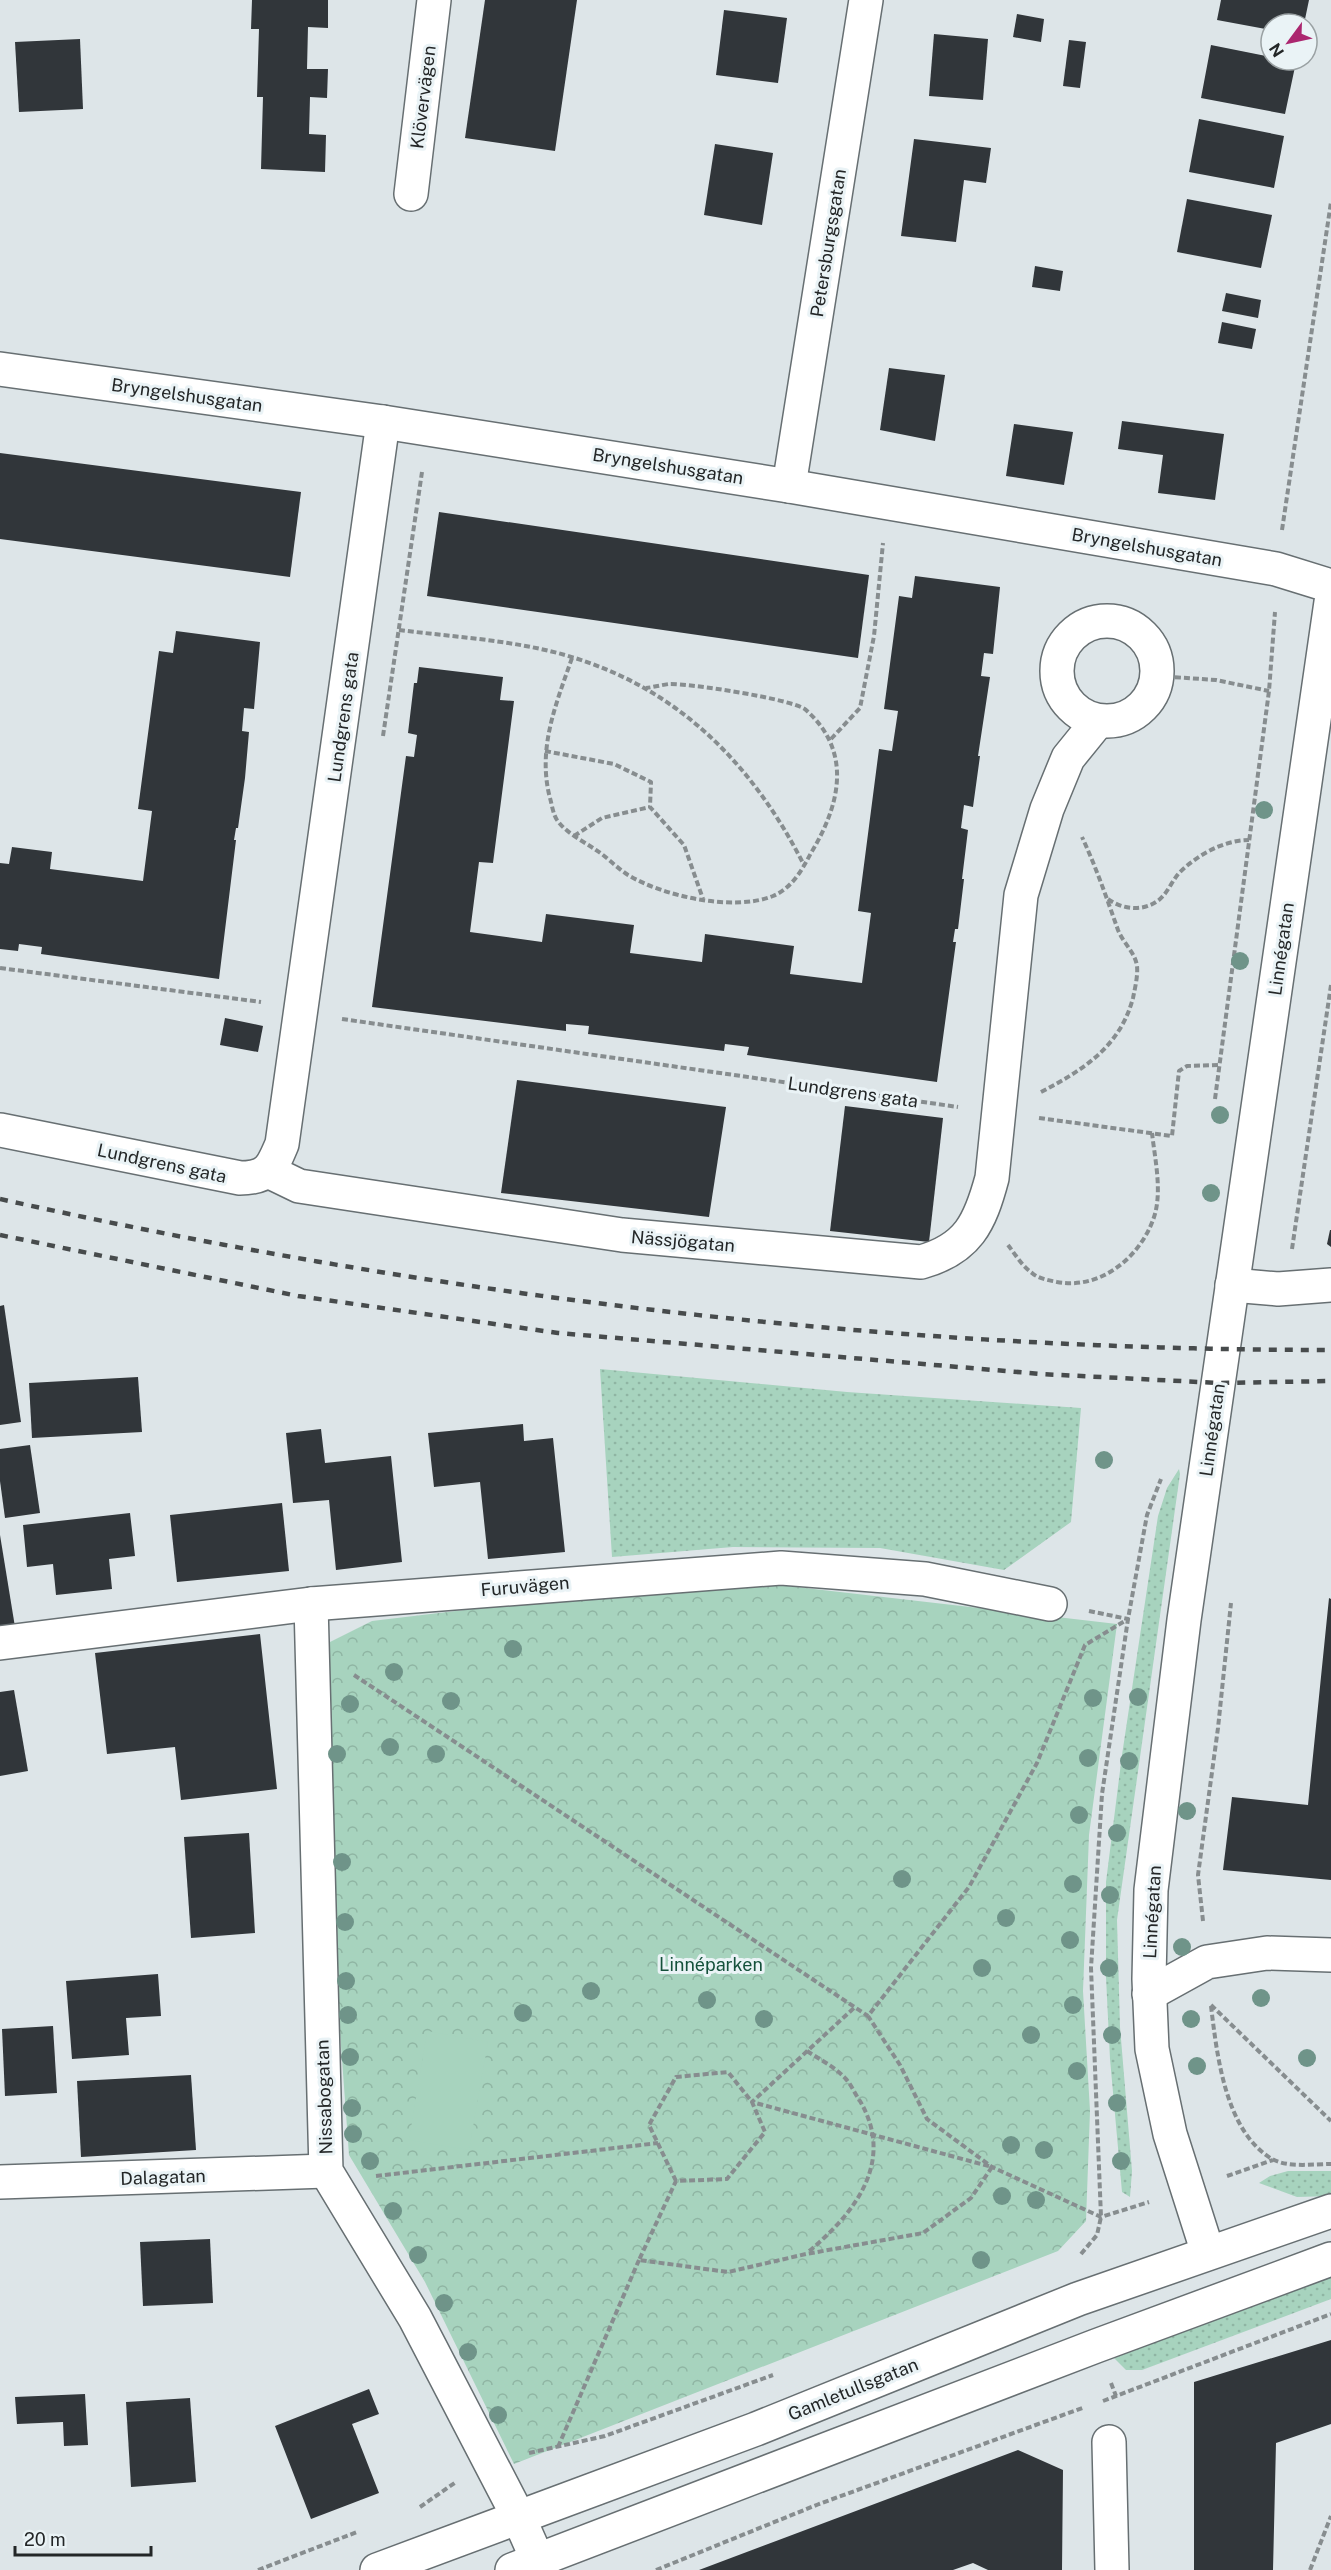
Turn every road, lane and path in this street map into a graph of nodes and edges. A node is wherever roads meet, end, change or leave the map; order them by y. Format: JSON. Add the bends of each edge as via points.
{"nodes":[{"id":1,"x":434,"y":0,"type":"edge"},
{"id":2,"x":866,"y":0,"type":"edge"},
{"id":3,"x":411,"y":194,"type":"dead end"},
{"id":4,"x":0,"y":369,"type":"edge"},
{"id":5,"x":383,"y":422,"type":"junction"},
{"id":6,"x":789,"y":486,"type":"junction"},
{"id":7,"x":883,"y":543,"type":"dead end"},
{"id":8,"x":1331,"y":586,"type":"edge"},
{"id":9,"x":1331,"y":602,"type":"edge"},
{"id":10,"x":399,"y":630,"type":"dead end"},
{"id":11,"x":572,"y":658,"type":"junction"},
{"id":12,"x":1157,"y":676,"type":"junction"},
{"id":13,"x":646,"y":688,"type":"junction"},
{"id":14,"x":1269,"y":691,"type":"dead end"},
{"id":15,"x":1098,"y":721,"type":"junction"},
{"id":16,"x":831,"y":739,"type":"junction"},
{"id":17,"x":545,"y":751,"type":"junction"},
{"id":18,"x":1060,"y":778,"type":"junction"},
{"id":19,"x":650,"y":807,"type":"junction"},
{"id":20,"x":574,"y":836,"type":"junction"},
{"id":21,"x":1249,"y":840,"type":"dead end"},
{"id":22,"x":804,"y":865,"type":"junction"},
{"id":23,"x":1108,"y":899,"type":"junction"},
{"id":24,"x":703,"y":900,"type":"junction"},
{"id":25,"x":0,"y":968,"type":"edge"},
{"id":26,"x":1331,"y":986,"type":"edge"},
{"id":27,"x":302,"y":1013,"type":"junction"},
{"id":28,"x":1219,"y":1065,"type":"dead end"},
{"id":29,"x":997,"y":1113,"type":"junction"},
{"id":30,"x":0,"y":1130,"type":"edge"},
{"id":31,"x":1152,"y":1133,"type":"junction"},
{"id":32,"x":268,"y":1171,"type":"junction"},
{"id":33,"x":984,"y":1210,"type":"junction"},
{"id":34,"x":1232,"y":1284,"type":"junction"},
{"id":35,"x":1331,"y":1285,"type":"edge"},
{"id":36,"x":1278,"y":1288,"type":"junction"},
{"id":37,"x":1231,"y":1601,"type":"dead end"},
{"id":38,"x":311,"y":1604,"type":"junction"},
{"id":39,"x":1050,"y":1604,"type":"joint"},
{"id":40,"x":0,"y":1643,"type":"edge"},
{"id":41,"x":312,"y":1647,"type":"junction"},
{"id":42,"x":1331,"y":1955,"type":"edge"},
{"id":43,"x":1207,"y":1962,"type":"junction"},
{"id":44,"x":1149,"y":1994,"type":"junction"},
{"id":45,"x":1210,"y":2004,"type":"junction"},
{"id":46,"x":855,"y":2007,"type":"junction"},
{"id":47,"x":868,"y":2016,"type":"junction"},
{"id":48,"x":807,"y":2051,"type":"junction"},
{"id":49,"x":752,"y":2102,"type":"junction"},
{"id":50,"x":1331,"y":2121,"type":"edge"},
{"id":51,"x":873,"y":2135,"type":"junction"},
{"id":52,"x":658,"y":2143,"type":"junction"},
{"id":53,"x":1331,"y":2164,"type":"edge"},
{"id":54,"x":992,"y":2168,"type":"junction"},
{"id":55,"x":332,"y":2181,"type":"junction"},
{"id":56,"x":676,"y":2181,"type":"junction"},
{"id":57,"x":0,"y":2182,"type":"edge"},
{"id":58,"x":1331,"y":2211,"type":"edge"},
{"id":59,"x":1101,"y":2217,"type":"dead end"},
{"id":60,"x":1208,"y":2253,"type":"junction"},
{"id":61,"x":806,"y":2254,"type":"junction"},
{"id":62,"x":1331,"y":2259,"type":"edge"},
{"id":63,"x":639,"y":2260,"type":"junction"},
{"id":64,"x":1331,"y":2314,"type":"edge"},
{"id":65,"x":774,"y":2375,"type":"dead end"},
{"id":66,"x":1109,"y":2442,"type":"dead end"},
{"id":67,"x":558,"y":2447,"type":"junction"},
{"id":68,"x":493,"y":2466,"type":"junction"},
{"id":69,"x":416,"y":2509,"type":"dead end"},
{"id":70,"x":1331,"y":2516,"type":"edge"},
{"id":71,"x":519,"y":2518,"type":"junction"},
{"id":72,"x":365,"y":2529,"type":"dead end"},
{"id":73,"x":531,"y":2567,"type":"edge"},
{"id":74,"x":258,"y":2570,"type":"edge"},
{"id":75,"x":376,"y":2570,"type":"edge"},
{"id":76,"x":656,"y":2570,"type":"edge"},
{"id":77,"x":1112,"y":2570,"type":"edge"},
{"id":78,"x":1310,"y":2570,"type":"edge"}],
"edges":[{"from":1,"to":3,"type":"street","name":"Klövervägen"},
{"from":2,"to":6,"type":"street","name":"Petersburgsgatan"},
{"from":4,"to":5,"type":"street","name":"Bryngelshusgatan"},
{"from":5,"to":6,"type":"street","name":"Bryngelshusgatan"},
{"from":5,"to":27,"type":"street","name":"Lundgrens gata"},
{"from":6,"to":8,"type":"street","name":"Bryngelshusgatan","via":[[1276,569]]},
{"from":7,"to":16,"type":"path","via":[[874,636],[860,708]]},
{"from":9,"to":34,"type":"street","name":"Linnégatan"},
{"from":10,"to":11,"type":"path","via":[[522,645]]},
{"from":11,"to":13,"type":"path"},
{"from":11,"to":17,"type":"path","via":[[550,723]]},
{"from":12,"to":14,"type":"path","via":[[1216,680]]},
{"from":12,"to":15,"type":"street","via":[[1154,691],[1140,710],[1120,720]]},
{"from":12,"to":15,"type":"street","via":[[1152,647],[1137,630],[1116,622],[1094,622],[1074,633],[1060,651],[1058,684],[1077,712]]},
{"from":13,"to":16,"type":"path","via":[[670,684],[736,692],[804,707]]},
{"from":13,"to":22,"type":"path","via":[[674,705],[734,759],[771,807]]},
{"from":15,"to":18,"type":"street","via":[[1068,758]]},
{"from":16,"to":22,"type":"path","via":[[837,772],[836,799],[828,825]]},
{"from":17,"to":19,"type":"path","via":[[594,758],[633,771],[651,782]]},
{"from":17,"to":20,"type":"path","via":[[546,783],[556,819]]},
{"from":18,"to":23,"type":"path","via":[[1067,806]]},
{"from":18,"to":29,"type":"street","via":[[1021,895]]},
{"from":19,"to":20,"type":"path","via":[[602,818]]},
{"from":19,"to":24,"type":"path","via":[[684,845]]},
{"from":20,"to":24,"type":"path","via":[[628,875],[664,892]]},
{"from":21,"to":23,"type":"path","via":[[1234,840],[1198,859],[1178,874],[1159,900],[1144,907],[1129,909]]},
{"from":22,"to":24,"type":"path","via":[[791,883],[772,896]]},
{"from":23,"to":29,"type":"path","via":[[1119,933],[1137,968],[1129,1012],[1119,1032],[1071,1077]]},
{"from":25,"to":27,"type":"path","name":"Lundgrens gata","via":[[249,999]]},
{"from":26,"to":36,"type":"path","via":[[1289,1263]]},
{"from":27,"to":29,"type":"path","name":"Lundgrens gata"},
{"from":27,"to":32,"type":"street","name":"Lundgrens gata","via":[[282,1144]]},
{"from":28,"to":31,"type":"path","via":[[1187,1066],[1179,1071],[1172,1136]]},
{"from":29,"to":31,"type":"path"},
{"from":29,"to":33,"type":"street","name":"Nässjögatan","via":[[992,1178]]},
{"from":30,"to":32,"type":"street","name":"Lundgrens gata","via":[[240,1179],[255,1178]]},
{"from":31,"to":33,"type":"path","via":[[1157,1180],[1154,1219],[1131,1255],[1101,1277],[1064,1283],[1032,1273]]},
{"from":32,"to":33,"type":"street","name":"Nässjögatan","via":[[299,1186],[622,1235],[921,1262],[944,1255],[966,1236]]},
{"from":34,"to":36,"type":"street"},
{"from":34,"to":44,"type":"street","name":"Linnégatan","via":[[1155,1844],[1150,1890]]},
{"from":35,"to":36,"type":"street"},
{"from":37,"to":43,"type":"path","via":[[1198,1875]]},
{"from":38,"to":39,"type":"street","name":"Furuvägen","via":[[782,1568],[925,1579]]},
{"from":38,"to":40,"type":"street","name":"Furuvägen"},
{"from":38,"to":41,"type":"street","name":"Nissabogatan"},
{"from":39,"to":47,"type":"path","via":[[1128,1619],[1085,1645],[1037,1763],[969,1887]]},
{"from":41,"to":46,"type":"path"},
{"from":41,"to":55,"type":"street","name":"Nissabogatan"},
{"from":42,"to":43,"type":"street","via":[[1267,1953]]},
{"from":43,"to":44,"type":"street"},
{"from":43,"to":45,"type":"path"},
{"from":44,"to":60,"type":"street","name":"Linnégatan","via":[[1152,2049],[1170,2134]]},
{"from":45,"to":50,"type":"path"},
{"from":45,"to":53,"type":"path","via":[[1229,2103],[1251,2142],[1273,2160],[1295,2165]]},
{"from":46,"to":47,"type":"path"},
{"from":46,"to":48,"type":"path"},
{"from":47,"to":54,"type":"path","via":[[900,2065],[927,2119]]},
{"from":48,"to":49,"type":"path"},
{"from":48,"to":51,"type":"path","via":[[846,2078],[867,2114]]},
{"from":49,"to":51,"type":"path"},
{"from":49,"to":52,"type":"path","via":[[728,2072],[676,2077],[649,2125]]},
{"from":49,"to":56,"type":"path","via":[[765,2132],[727,2179]]},
{"from":51,"to":54,"type":"path"},
{"from":51,"to":61,"type":"path","via":[[872,2174],[839,2227]]},
{"from":52,"to":55,"type":"path"},
{"from":52,"to":56,"type":"path"},
{"from":54,"to":59,"type":"path"},
{"from":54,"to":61,"type":"path","via":[[971,2198],[923,2233]]},
{"from":55,"to":57,"type":"street","name":"Dalagatan"},
{"from":55,"to":68,"type":"street","name":"Nissabogatan","via":[[415,2318]]},
{"from":56,"to":63,"type":"path"},
{"from":58,"to":60,"type":"street","name":"Gamletullsgatan"},
{"from":60,"to":71,"type":"street","name":"Gamletullsgatan","via":[[1069,2303],[756,2429]]},
{"from":61,"to":63,"type":"path","via":[[728,2272]]},
{"from":62,"to":73,"type":"street","via":[[1096,2346]]},
{"from":63,"to":67,"type":"path"},
{"from":64,"to":76,"type":"path","via":[[819,2504]]},
{"from":65,"to":67,"type":"path","via":[[642,2424]]},
{"from":66,"to":77,"type":"street"},
{"from":67,"to":68,"type":"path"},
{"from":68,"to":69,"type":"path","via":[[451,2484]]},
{"from":68,"to":71,"type":"street","name":"Nissabogatan"},
{"from":70,"to":78,"type":"path"},
{"from":71,"to":73,"type":"street","name":"Nissabogatan"},
{"from":71,"to":75,"type":"street","name":"Gamletullsgatan"},
{"from":72,"to":74,"type":"path"}]}
